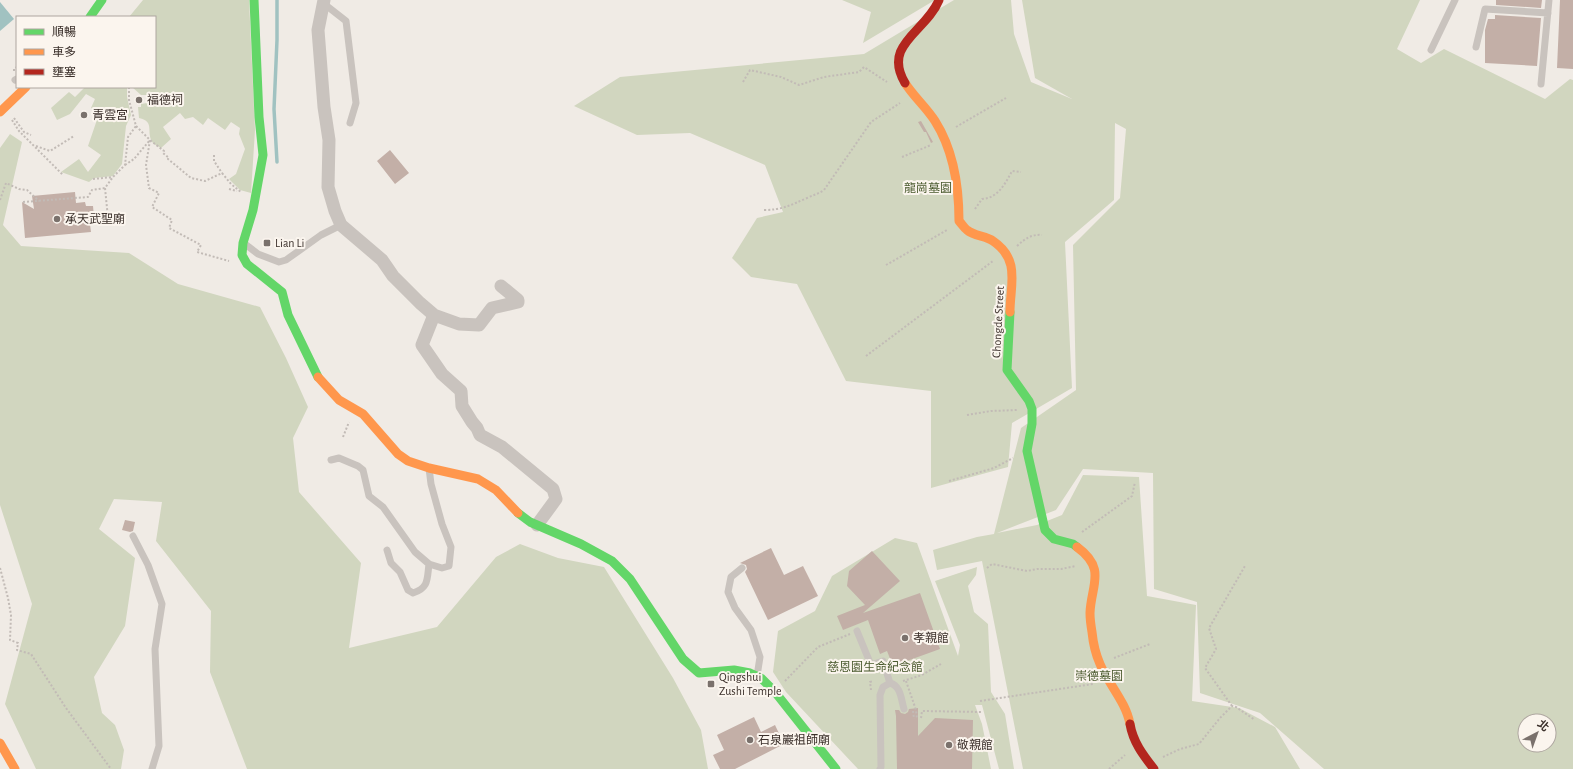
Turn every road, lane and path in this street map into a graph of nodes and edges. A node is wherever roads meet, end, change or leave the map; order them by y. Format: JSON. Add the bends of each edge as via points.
{"nodes":[{"id":1,"x":102,"y":0,"type":"edge"},
{"id":2,"x":254,"y":0,"type":"edge"},
{"id":3,"x":939,"y":0,"type":"edge"},
{"id":4,"x":1455,"y":0,"type":"edge"},
{"id":5,"x":1549,"y":0,"type":"edge"},
{"id":6,"x":324,"y":2,"type":"edge"},
{"id":7,"x":1548,"y":13,"type":"junction"},
{"id":8,"x":91,"y":16,"type":"edge"},
{"id":9,"x":1476,"y":47,"type":"dead end"},
{"id":10,"x":1431,"y":50,"type":"dead end"},
{"id":11,"x":743,"y":82,"type":"dead end"},
{"id":12,"x":891,"y":84,"type":"dead end"},
{"id":13,"x":1540,"y":84,"type":"dead end"},
{"id":14,"x":25,"y":88,"type":"edge"},
{"id":15,"x":129,"y":88,"type":"edge"},
{"id":16,"x":1006,"y":98,"type":"dead end"},
{"id":17,"x":901,"y":103,"type":"dead end"},
{"id":18,"x":2,"y":110,"type":"edge"},
{"id":19,"x":350,"y":123,"type":"dead end"},
{"id":20,"x":136,"y":126,"type":"junction"},
{"id":21,"x":31,"y":135,"type":"dead end"},
{"id":22,"x":74,"y":136,"type":"dead end"},
{"id":23,"x":943,"y":136,"type":"junction"},
{"id":24,"x":150,"y":140,"type":"junction"},
{"id":25,"x":34,"y":146,"type":"junction"},
{"id":26,"x":214,"y":155,"type":"dead end"},
{"id":27,"x":902,"y":157,"type":"dead end"},
{"id":28,"x":125,"y":165,"type":"junction"},
{"id":29,"x":1021,"y":172,"type":"dead end"},
{"id":30,"x":222,"y":173,"type":"junction"},
{"id":31,"x":63,"y":175,"type":"dead end"},
{"id":32,"x":113,"y":177,"type":"junction"},
{"id":33,"x":93,"y":179,"type":"dead end"},
{"id":34,"x":105,"y":188,"type":"junction"},
{"id":35,"x":229,"y":189,"type":"dead end"},
{"id":36,"x":238,"y":191,"type":"junction"},
{"id":37,"x":255,"y":196,"type":"junction"},
{"id":38,"x":1,"y":198,"type":"edge"},
{"id":39,"x":39,"y":201,"type":"junction"},
{"id":40,"x":23,"y":202,"type":"dead end"},
{"id":41,"x":764,"y":210,"type":"dead end"},
{"id":42,"x":974,"y":210,"type":"dead end"},
{"id":43,"x":108,"y":218,"type":"dead end"},
{"id":44,"x":341,"y":225,"type":"junction"},
{"id":45,"x":949,"y":229,"type":"dead end"},
{"id":46,"x":1042,"y":235,"type":"dead end"},
{"id":47,"x":244,"y":243,"type":"junction"},
{"id":48,"x":1016,"y":246,"type":"dead end"},
{"id":49,"x":1004,"y":252,"type":"junction"},
{"id":50,"x":242,"y":255,"type":"junction"},
{"id":51,"x":886,"y":265,"type":"dead end"},
{"id":52,"x":501,"y":286,"type":"dead end"},
{"id":53,"x":434,"y":315,"type":"junction"},
{"id":54,"x":866,"y":356,"type":"dead end"},
{"id":55,"x":1032,"y":409,"type":"junction"},
{"id":56,"x":967,"y":415,"type":"dead end"},
{"id":57,"x":1027,"y":451,"type":"junction"},
{"id":58,"x":331,"y":460,"type":"dead end"},
{"id":59,"x":429,"y":468,"type":"junction"},
{"id":60,"x":949,"y":481,"type":"dead end"},
{"id":61,"x":1135,"y":482,"type":"dead end"},
{"id":62,"x":537,"y":525,"type":"junction"},
{"id":63,"x":133,"y":536,"type":"dead end"},
{"id":64,"x":1073,"y":544,"type":"junction"},
{"id":65,"x":387,"y":550,"type":"dead end"},
{"id":66,"x":1090,"y":560,"type":"junction"},
{"id":67,"x":429,"y":564,"type":"junction"},
{"id":68,"x":1245,"y":566,"type":"dead end"},
{"id":69,"x":0,"y":568,"type":"edge"},
{"id":70,"x":742,"y":568,"type":"dead end"},
{"id":71,"x":987,"y":568,"type":"dead end"},
{"id":72,"x":857,"y":631,"type":"joint"},
{"id":73,"x":1150,"y":644,"type":"dead end"},
{"id":74,"x":941,"y":664,"type":"dead end"},
{"id":75,"x":1100,"y":664,"type":"junction"},
{"id":76,"x":757,"y":676,"type":"junction"},
{"id":77,"x":873,"y":681,"type":"dead end"},
{"id":78,"x":900,"y":682,"type":"dead end"},
{"id":79,"x":1109,"y":682,"type":"junction"},
{"id":80,"x":890,"y":683,"type":"junction"},
{"id":81,"x":775,"y":692,"type":"junction"},
{"id":82,"x":870,"y":693,"type":"dead end"},
{"id":83,"x":980,"y":701,"type":"dead end"},
{"id":84,"x":1232,"y":706,"type":"junction"},
{"id":85,"x":904,"y":709,"type":"dead end"},
{"id":86,"x":916,"y":710,"type":"dead end"},
{"id":87,"x":982,"y":712,"type":"dead end"},
{"id":88,"x":921,"y":718,"type":"dead end"},
{"id":89,"x":917,"y":719,"type":"dead end"},
{"id":90,"x":1255,"y":720,"type":"dead end"},
{"id":91,"x":0,"y":743,"type":"edge"},
{"id":92,"x":1128,"y":753,"type":"dead end"},
{"id":93,"x":1153,"y":767,"type":"edge"},
{"id":94,"x":15,"y":769,"type":"edge"},
{"id":95,"x":111,"y":769,"type":"edge"},
{"id":96,"x":152,"y":769,"type":"edge"},
{"id":97,"x":836,"y":769,"type":"edge"},
{"id":98,"x":880,"y":769,"type":"edge"},
{"id":99,"x":1109,"y":769,"type":"edge"}],
"edges":[{"from":1,"to":8,"type":"main road"},
{"from":2,"to":37,"type":"main road","via":[[263,155]]},
{"from":3,"to":23,"type":"main road","name":"Chongde Street","via":[[927,20],[899,54],[899,68],[904,80],[932,115]]},
{"from":4,"to":10,"type":"lane"},
{"from":5,"to":7,"type":"lane"},
{"from":6,"to":19,"type":"lane","via":[[346,21],[356,103]]},
{"from":6,"to":44,"type":"street","via":[[318,30],[329,140],[328,187]]},
{"from":7,"to":9,"type":"lane","via":[[1485,9]]},
{"from":7,"to":13,"type":"lane"},
{"from":11,"to":12,"type":"path","via":[[750,70],[781,77],[799,85],[824,77],[859,72],[864,67]]},
{"from":14,"to":18,"type":"main road"},
{"from":15,"to":20,"type":"path","via":[[129,100]]},
{"from":16,"to":23,"type":"path"},
{"from":17,"to":41,"type":"path","via":[[871,122],[824,190],[796,204]]},
{"from":18,"to":21,"type":"path","via":[[15,120],[24,132]]},
{"from":18,"to":25,"type":"path"},
{"from":20,"to":24,"type":"path"},
{"from":20,"to":28,"type":"path","via":[[128,137]]},
{"from":22,"to":25,"type":"path","via":[[50,151]]},
{"from":23,"to":27,"type":"path"},
{"from":23,"to":49,"type":"main road","name":"Chongde Street","via":[[959,194],[959,221],[968,231],[993,241]]},
{"from":24,"to":28,"type":"path","via":[[134,159]]},
{"from":24,"to":30,"type":"path","via":[[191,178],[206,181]]},
{"from":24,"to":50,"type":"path","via":[[146,165],[149,188],[159,193],[152,207],[172,220],[169,228],[200,245],[197,252],[230,262]]},
{"from":25,"to":31,"type":"path"},
{"from":26,"to":30,"type":"path","via":[[214,161]]},
{"from":28,"to":32,"type":"path"},
{"from":29,"to":42,"type":"path","via":[[1012,171],[1001,190],[982,199]]},
{"from":30,"to":36,"type":"path"},
{"from":32,"to":33,"type":"path"},
{"from":32,"to":34,"type":"path"},
{"from":34,"to":39,"type":"path","via":[[92,190],[88,197]]},
{"from":34,"to":43,"type":"path"},
{"from":35,"to":36,"type":"path"},
{"from":36,"to":37,"type":"path"},
{"from":37,"to":47,"type":"main road"},
{"from":38,"to":39,"type":"path","via":[[6,184],[27,190]]},
{"from":39,"to":40,"type":"path"},
{"from":44,"to":47,"type":"lane","via":[[321,235],[286,260],[278,262],[258,254]]},
{"from":44,"to":53,"type":"street","via":[[382,260],[393,276]]},
{"from":45,"to":51,"type":"path"},
{"from":46,"to":48,"type":"path","via":[[1028,237]]},
{"from":47,"to":50,"type":"main road"},
{"from":49,"to":54,"type":"path"},
{"from":49,"to":55,"type":"main road","name":"Chongde Street","via":[[1011,262],[1013,287],[1007,370]]},
{"from":50,"to":59,"type":"main road","via":[[247,264],[282,292],[288,315],[319,379],[339,400],[363,414],[398,454],[408,461]]},
{"from":52,"to":53,"type":"street","via":[[518,302],[492,308],[479,325],[458,324]]},
{"from":53,"to":62,"type":"street","via":[[422,345],[442,374],[461,391],[462,406],[480,435],[502,447],[553,489],[556,499]]},
{"from":55,"to":56,"type":"path"},
{"from":55,"to":57,"type":"main road"},
{"from":57,"to":60,"type":"path","via":[[994,468]]},
{"from":57,"to":64,"type":"main road","via":[[1045,530],[1054,539]]},
{"from":58,"to":67,"type":"lane","via":[[339,458],[363,470],[369,496],[383,507],[415,552]]},
{"from":59,"to":62,"type":"main road","via":[[478,479],[496,490],[518,513]]},
{"from":59,"to":67,"type":"lane","via":[[442,524],[451,547],[449,566],[442,568]]},
{"from":61,"to":64,"type":"path","via":[[1132,496],[1077,535]]},
{"from":62,"to":76,"type":"main road","via":[[612,561],[630,579],[683,659],[699,674],[734,670]]},
{"from":63,"to":96,"type":"lane","via":[[148,565],[162,604],[155,649],[159,746]]},
{"from":64,"to":66,"type":"main road"},
{"from":65,"to":67,"type":"lane","via":[[391,563],[400,572],[408,590],[413,593],[421,591],[426,585]]},
{"from":66,"to":71,"type":"path","via":[[1084,564],[1061,569],[1027,571],[992,564]]},
{"from":66,"to":75,"type":"main road","via":[[1096,582],[1090,613]]},
{"from":68,"to":84,"type":"path","via":[[1209,628],[1216,649],[1205,668]]},
{"from":69,"to":95,"type":"path","via":[[11,615],[10,640],[18,643],[17,650],[31,654],[66,708]]},
{"from":70,"to":76,"type":"lane","via":[[731,578],[728,592],[735,608],[751,630],[760,657]]},
{"from":72,"to":80,"type":"lane","via":[[871,665],[883,661]]},
{"from":72,"to":81,"type":"path","via":[[818,647]]},
{"from":73,"to":75,"type":"path"},
{"from":74,"to":78,"type":"path","via":[[922,675]]},
{"from":75,"to":79,"type":"main road"},
{"from":76,"to":81,"type":"main road"},
{"from":77,"to":82,"type":"path","via":[[870,682]]},
{"from":79,"to":83,"type":"path"},
{"from":79,"to":93,"type":"main road","via":[[1128,714],[1136,746]]},
{"from":80,"to":85,"type":"lane","via":[[898,688]]},
{"from":80,"to":98,"type":"lane","via":[[883,687],[880,694]]},
{"from":81,"to":97,"type":"main road"},
{"from":84,"to":90,"type":"path"},
{"from":84,"to":93,"type":"path","via":[[1199,744],[1158,759]]},
{"from":86,"to":89,"type":"path"},
{"from":87,"to":88,"type":"path","via":[[922,711]]},
{"from":91,"to":94,"type":"main road"},
{"from":92,"to":99,"type":"path"}]}
